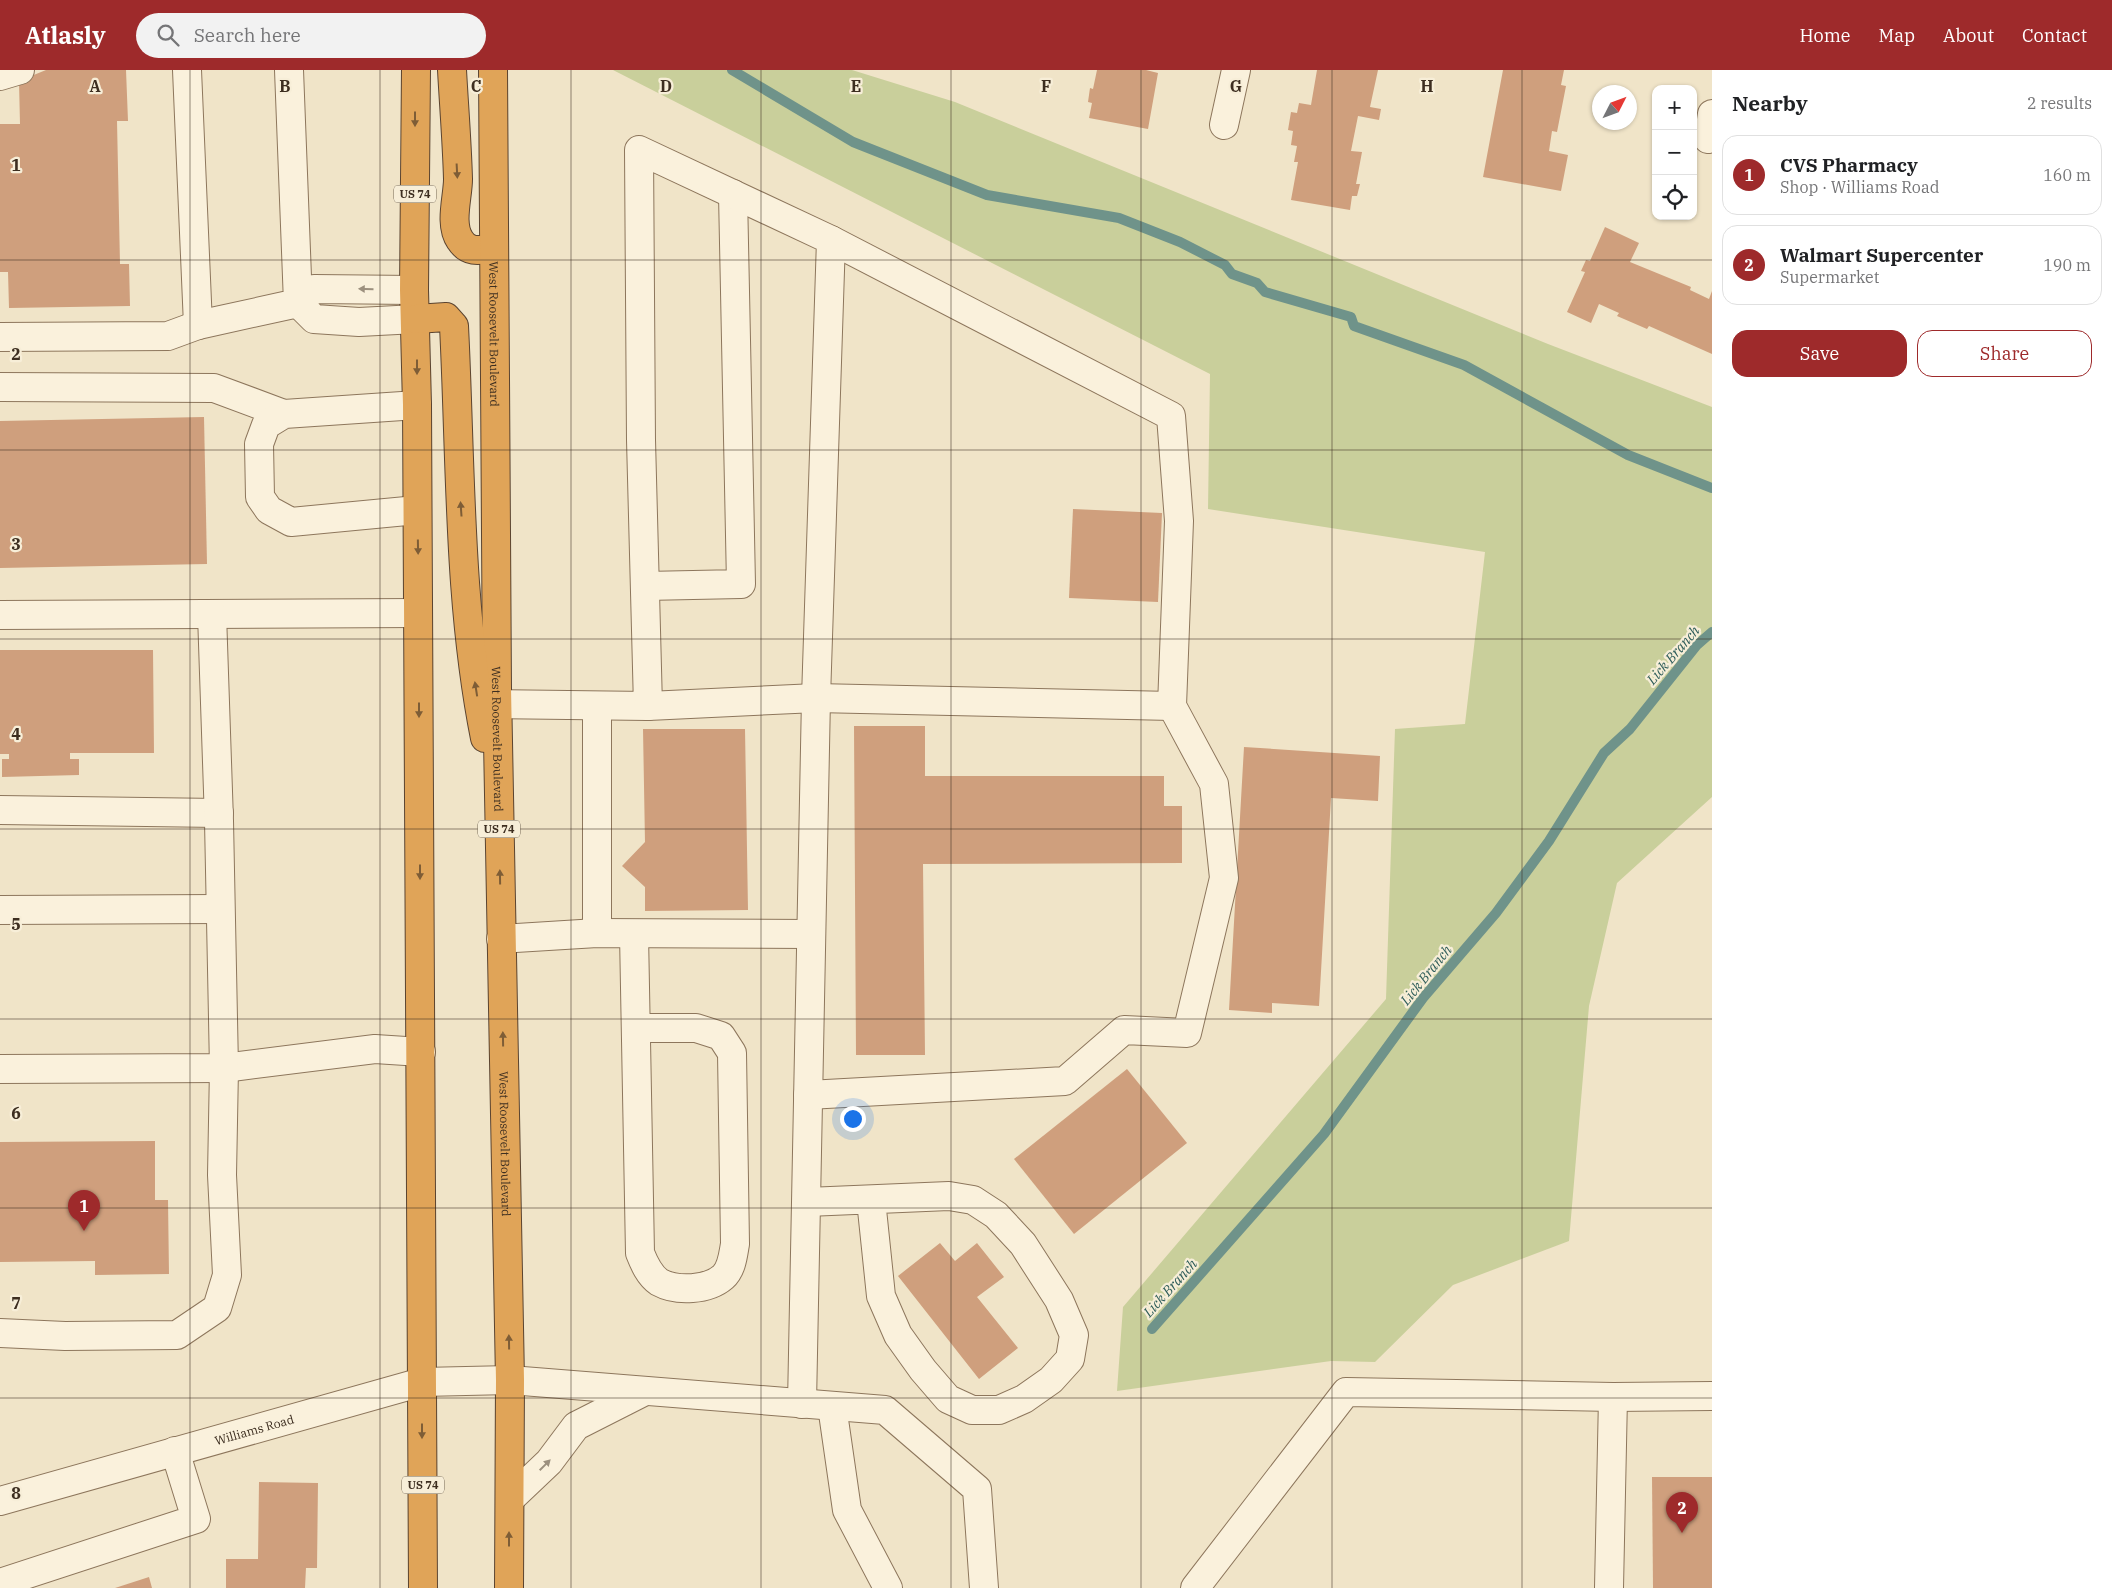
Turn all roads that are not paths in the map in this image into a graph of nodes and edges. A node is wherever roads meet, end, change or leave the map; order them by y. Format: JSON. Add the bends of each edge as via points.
{"nodes":[{"id":1,"x":20,"y":70,"type":"edge"},
{"id":2,"x":187,"y":70,"type":"edge"},
{"id":3,"x":289,"y":70,"type":"edge"},
{"id":4,"x":416,"y":70,"type":"edge"},
{"id":5,"x":452,"y":70,"type":"edge"},
{"id":6,"x":493,"y":70,"type":"edge"},
{"id":7,"x":1236,"y":70,"type":"edge"},
{"id":8,"x":0,"y":76,"type":"edge"},
{"id":9,"x":1224,"y":125,"type":"dead end"},
{"id":10,"x":733,"y":194,"type":"junction"},
{"id":11,"x":831,"y":240,"type":"junction"},
{"id":12,"x":494,"y":248,"type":"junction"},
{"id":13,"x":414,"y":290,"type":"junction"},
{"id":14,"x":298,"y":303,"type":"junction"},
{"id":15,"x":416,"y":318,"type":"junction"},
{"id":16,"x":198,"y":325,"type":"junction"},
{"id":17,"x":0,"y":337,"type":"edge"},
{"id":18,"x":0,"y":387,"type":"edge"},
{"id":19,"x":417,"y":405,"type":"junction"},
{"id":20,"x":284,"y":414,"type":"junction"},
{"id":21,"x":418,"y":510,"type":"junction"},
{"id":22,"x":645,"y":586,"type":"junction"},
{"id":23,"x":418,"y":613,"type":"junction"},
{"id":24,"x":212,"y":614,"type":"junction"},
{"id":25,"x":0,"y":615,"type":"edge"},
{"id":26,"x":816,"y":698,"type":"junction"},
{"id":27,"x":497,"y":704,"type":"junction"},
{"id":28,"x":648,"y":706,"type":"junction"},
{"id":29,"x":1172,"y":706,"type":"junction"},
{"id":30,"x":597,"y":707,"type":"junction"},
{"id":31,"x":499,"y":805,"type":"junction"},
{"id":32,"x":0,"y":810,"type":"edge"},
{"id":33,"x":218,"y":814,"type":"junction"},
{"id":34,"x":220,"y":909,"type":"junction"},
{"id":35,"x":0,"y":910,"type":"edge"},
{"id":36,"x":597,"y":933,"type":"junction"},
{"id":37,"x":634,"y":934,"type":"junction"},
{"id":38,"x":811,"y":934,"type":"junction"},
{"id":39,"x":501,"y":939,"type":"junction"},
{"id":40,"x":636,"y":1028,"type":"junction"},
{"id":41,"x":421,"y":1052,"type":"junction"},
{"id":42,"x":224,"y":1068,"type":"junction"},
{"id":43,"x":0,"y":1069,"type":"edge"},
{"id":44,"x":808,"y":1095,"type":"junction"},
{"id":45,"x":871,"y":1200,"type":"junction"},
{"id":46,"x":806,"y":1202,"type":"junction"},
{"id":47,"x":0,"y":1333,"type":"edge"},
{"id":48,"x":510,"y":1380,"type":"junction"},
{"id":49,"x":422,"y":1382,"type":"junction"},
{"id":50,"x":645,"y":1391,"type":"junction"},
{"id":51,"x":1712,"y":1396,"type":"edge"},
{"id":52,"x":1613,"y":1397,"type":"junction"},
{"id":53,"x":802,"y":1404,"type":"junction"},
{"id":54,"x":832,"y":1406,"type":"junction"},
{"id":55,"x":175,"y":1451,"type":"junction"},
{"id":56,"x":510,"y":1499,"type":"junction"},
{"id":57,"x":0,"y":1501,"type":"edge"},
{"id":58,"x":0,"y":1583,"type":"edge"},
{"id":59,"x":423,"y":1588,"type":"edge"},
{"id":60,"x":509,"y":1588,"type":"edge"},
{"id":61,"x":888,"y":1588,"type":"edge"},
{"id":62,"x":984,"y":1588,"type":"edge"},
{"id":63,"x":1195,"y":1588,"type":"edge"},
{"id":64,"x":1609,"y":1588,"type":"edge"}],
"edges":[{"from":1,"to":8,"type":"street"},
{"from":2,"to":16,"type":"street"},
{"from":3,"to":14,"type":"street"},
{"from":4,"to":13,"type":"highway","number":"US 74","one_way":true},
{"from":5,"to":12,"type":"highway","one_way":true,"via":[[458,179],[455,225],[465,247],[475,251]]},
{"from":6,"to":12,"type":"highway","name":"West Roosevelt Boulevard","number":"US 74"},
{"from":7,"to":9,"type":"street"},
{"from":10,"to":11,"type":"street"},
{"from":10,"to":22,"type":"street","via":[[741,584]]},
{"from":10,"to":22,"type":"street","via":[[639,150]]},
{"from":11,"to":26,"type":"street"},
{"from":11,"to":29,"type":"street","via":[[1171,416],[1179,521]]},
{"from":12,"to":27,"type":"highway","name":"West Roosevelt Boulevard","number":"US 74"},
{"from":13,"to":14,"type":"street","one_way":true,"via":[[314,289]]},
{"from":13,"to":15,"type":"highway","number":"US 74"},
{"from":14,"to":15,"type":"street","via":[[314,319],[359,322]]},
{"from":14,"to":16,"type":"street"},
{"from":15,"to":19,"type":"highway","number":"US 74","one_way":true},
{"from":31,"to":15,"type":"highway","one_way":true,"via":[[475,688],[458,470],[454,326],[446,317]]},
{"from":16,"to":17,"type":"street","via":[[168,336]]},
{"from":18,"to":20,"type":"street","via":[[214,388]]},
{"from":19,"to":20,"type":"street"},
{"from":19,"to":21,"type":"highway","number":"US 74"},
{"from":20,"to":21,"type":"street","via":[[266,425],[259,444],[260,497],[269,510],[291,522]]},
{"from":21,"to":23,"type":"highway","number":"US 74","one_way":true},
{"from":22,"to":28,"type":"street"},
{"from":23,"to":24,"type":"street"},
{"from":23,"to":41,"type":"highway","number":"US 74","one_way":true},
{"from":24,"to":25,"type":"street"},
{"from":24,"to":33,"type":"street"},
{"from":26,"to":28,"type":"street"},
{"from":26,"to":29,"type":"street"},
{"from":26,"to":38,"type":"street"},
{"from":27,"to":30,"type":"street"},
{"from":27,"to":31,"type":"highway","name":"West Roosevelt Boulevard","number":"US 74"},
{"from":28,"to":30,"type":"street"},
{"from":29,"to":44,"type":"street","via":[[1214,784],[1224,878],[1187,1033],[1124,1030],[1065,1081]]},
{"from":30,"to":36,"type":"street"},
{"from":39,"to":31,"type":"highway","name":"West Roosevelt Boulevard","number":"US 74","one_way":true},
{"from":32,"to":33,"type":"street"},
{"from":33,"to":34,"type":"street"},
{"from":34,"to":35,"type":"street"},
{"from":34,"to":42,"type":"street"},
{"from":36,"to":37,"type":"street"},
{"from":36,"to":39,"type":"street"},
{"from":37,"to":38,"type":"street"},
{"from":37,"to":40,"type":"street"},
{"from":38,"to":44,"type":"street"},
{"from":48,"to":39,"type":"highway","name":"West Roosevelt Boulevard","number":"US 74","one_way":true},
{"from":40,"to":40,"type":"street","via":[[696,1028],[721,1036],[732,1053],[736,1244],[732,1262],[724,1276],[707,1286],[683,1288],[660,1282],[647,1269],[640,1253]]},
{"from":41,"to":42,"type":"street","via":[[376,1049]]},
{"from":41,"to":49,"type":"highway","number":"US 74"},
{"from":42,"to":43,"type":"street"},
{"from":42,"to":47,"type":"street","via":[[222,1175],[227,1275],[218,1308],[177,1335]]},
{"from":44,"to":46,"type":"street"},
{"from":45,"to":45,"type":"street","via":[[949,1196],[973,1200],[996,1215],[1022,1244],[1059,1300],[1074,1335],[1070,1359],[1052,1380],[1024,1399],[998,1410],[972,1410],[948,1399],[898,1335],[881,1296]]},
{"from":45,"to":46,"type":"street"},
{"from":46,"to":53,"type":"street"},
{"from":48,"to":49,"type":"street","name":"Williams Road"},
{"from":48,"to":50,"type":"street","name":"Williams Road"},
{"from":48,"to":56,"type":"highway","name":"West Roosevelt Boulevard","number":"US 74"},
{"from":49,"to":55,"type":"street","name":"Williams Road"},
{"from":49,"to":59,"type":"highway","number":"US 74","one_way":true},
{"from":50,"to":53,"type":"street","name":"Williams Road"},
{"from":56,"to":50,"type":"street","one_way":true,"via":[[549,1462],[576,1426]]},
{"from":51,"to":52,"type":"street"},
{"from":52,"to":63,"type":"street","via":[[1346,1392]]},
{"from":52,"to":64,"type":"street"},
{"from":53,"to":54,"type":"street","name":"Williams Road"},
{"from":54,"to":61,"type":"street","via":[[847,1510]]},
{"from":54,"to":62,"type":"street","name":"Williams Road","via":[[885,1410],[977,1489]]},
{"from":55,"to":57,"type":"street","name":"Williams Road"},
{"from":55,"to":58,"type":"street","via":[[196,1519]]},
{"from":60,"to":56,"type":"highway","name":"West Roosevelt Boulevard","number":"US 74","one_way":true}]}
